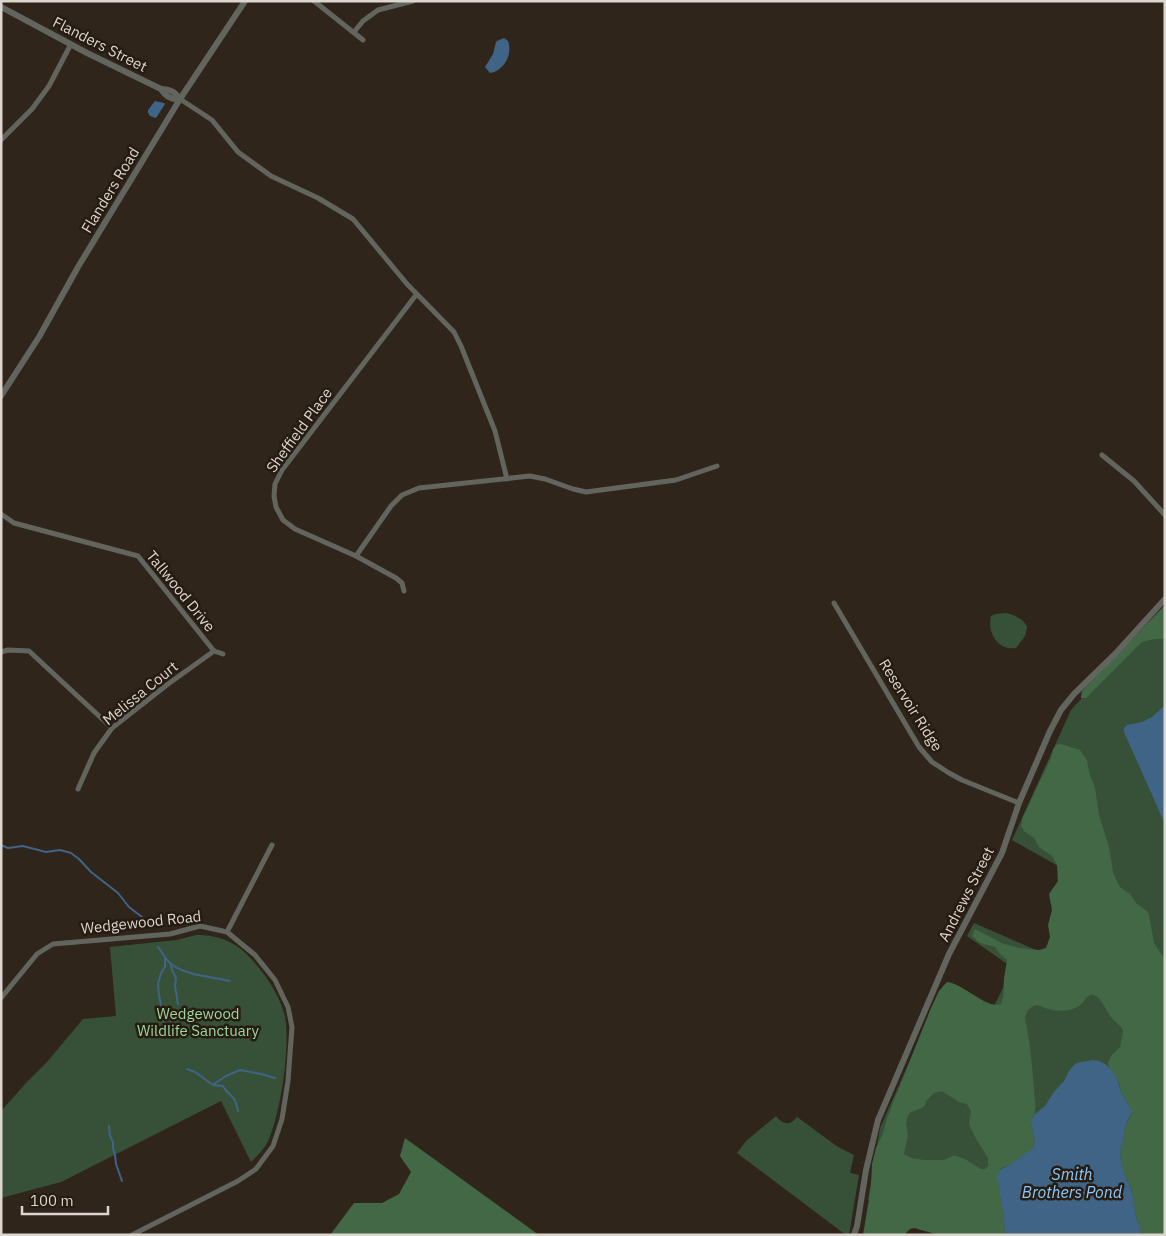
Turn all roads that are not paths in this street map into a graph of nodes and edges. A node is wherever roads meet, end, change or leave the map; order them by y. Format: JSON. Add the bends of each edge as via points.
{"nodes":[{"id":1,"x":245,"y":1,"type":"edge"},
{"id":2,"x":314,"y":1,"type":"edge"},
{"id":3,"x":414,"y":1,"type":"edge"},
{"id":4,"x":1,"y":6,"type":"edge"},
{"id":5,"x":354,"y":32,"type":"junction"},
{"id":6,"x":363,"y":40,"type":"dead end"},
{"id":7,"x":71,"y":44,"type":"junction"},
{"id":8,"x":180,"y":99,"type":"junction"},
{"id":9,"x":1,"y":140,"type":"edge"},
{"id":10,"x":416,"y":295,"type":"junction"},
{"id":11,"x":1,"y":396,"type":"edge"},
{"id":12,"x":1102,"y":455,"type":"dead end"},
{"id":13,"x":717,"y":466,"type":"dead end"},
{"id":14,"x":507,"y":479,"type":"junction"},
{"id":15,"x":1,"y":514,"type":"edge"},
{"id":16,"x":1165,"y":515,"type":"edge"},
{"id":17,"x":356,"y":556,"type":"junction"},
{"id":18,"x":404,"y":591,"type":"dead end"},
{"id":19,"x":1165,"y":599,"type":"edge"},
{"id":20,"x":834,"y":603,"type":"dead end"},
{"id":21,"x":214,"y":651,"type":"junction"},
{"id":22,"x":1,"y":652,"type":"edge"},
{"id":23,"x":223,"y":654,"type":"dead end"},
{"id":24,"x":112,"y":728,"type":"junction"},
{"id":25,"x":78,"y":789,"type":"dead end"},
{"id":26,"x":1019,"y":803,"type":"junction"},
{"id":27,"x":272,"y":845,"type":"dead end"},
{"id":28,"x":227,"y":932,"type":"junction"},
{"id":29,"x":1,"y":998,"type":"edge"},
{"id":30,"x":132,"y":1235,"type":"edge"},
{"id":31,"x":854,"y":1235,"type":"edge"}],
"edges":[{"from":1,"to":8,"type":"street","name":"Flanders Road"},
{"from":2,"to":5,"type":"street"},
{"from":3,"to":5,"type":"street","via":[[378,10]]},
{"from":4,"to":7,"type":"street","name":"Flanders Street"},
{"from":5,"to":6,"type":"street"},
{"from":7,"to":8,"type":"street","name":"Flanders Street","via":[[177,94]]},
{"from":7,"to":9,"type":"street","via":[[49,86],[32,109]]},
{"from":8,"to":10,"type":"street","via":[[212,120],[238,152],[271,176],[353,219]]},
{"from":8,"to":11,"type":"street","name":"Flanders Road"},
{"from":10,"to":14,"type":"street","via":[[454,332],[461,346],[495,431]]},
{"from":10,"to":17,"type":"street","name":"Sheffield Place","via":[[282,470],[275,484],[276,507],[283,520],[295,529]]},
{"from":12,"to":16,"type":"street","via":[[1134,481]]},
{"from":13,"to":14,"type":"street","via":[[676,480],[586,492],[530,476]]},
{"from":14,"to":17,"type":"street","via":[[419,488],[402,495]]},
{"from":15,"to":21,"type":"street","name":"Tallwood Drive","via":[[14,522],[138,556]]},
{"from":17,"to":18,"type":"street","name":"Sheffield Place","via":[[396,578]]},
{"from":19,"to":26,"type":"street","name":"Andrews Street","via":[[1061,710]]},
{"from":20,"to":26,"type":"street","name":"Reservoir Ridge","via":[[919,747],[932,762],[962,780]]},
{"from":21,"to":23,"type":"street","name":"Tallwood Drive"},
{"from":21,"to":24,"type":"street","name":"Melissa Court"},
{"from":22,"to":24,"type":"street","via":[[29,651]]},
{"from":24,"to":25,"type":"street","name":"Melissa Court","via":[[94,753]]},
{"from":26,"to":31,"type":"street","name":"Andrews Street","via":[[1002,853],[949,954],[878,1120]]},
{"from":27,"to":28,"type":"street"},
{"from":28,"to":29,"type":"street","name":"Wedgewood Road","via":[[200,926],[170,934],[53,944],[37,954]]},
{"from":28,"to":30,"type":"street","name":"Wedgewood Road","via":[[255,955],[275,980],[288,1007],[292,1042],[282,1119],[273,1146],[256,1169]]}]}
